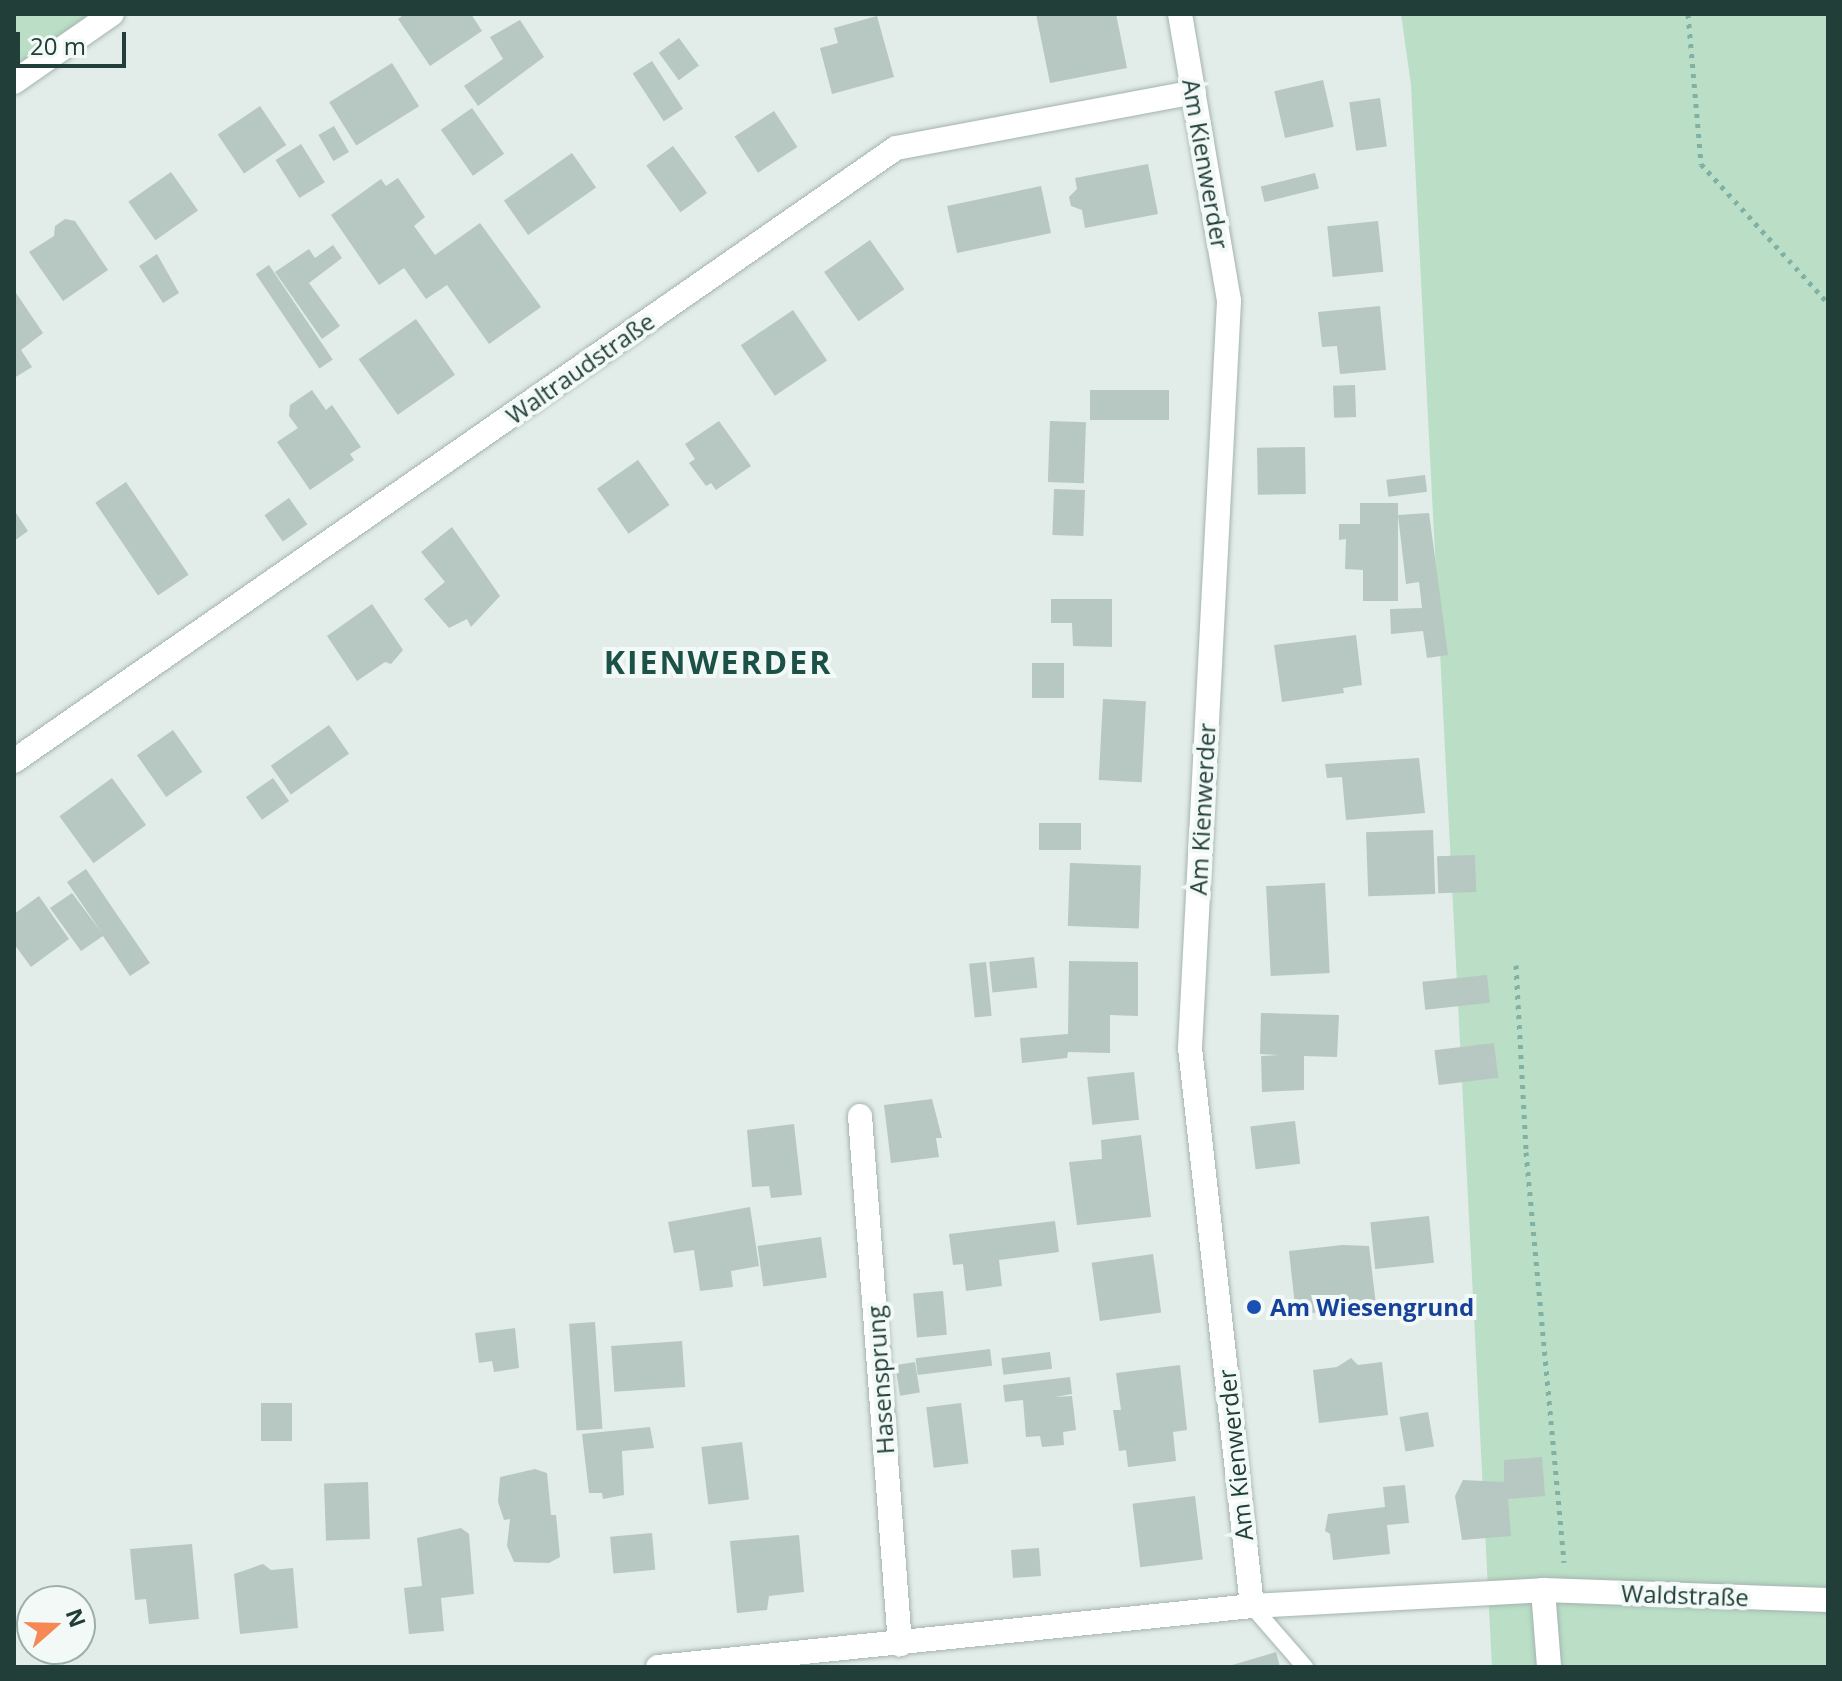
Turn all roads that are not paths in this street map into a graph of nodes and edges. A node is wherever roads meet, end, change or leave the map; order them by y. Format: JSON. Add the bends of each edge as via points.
{"nodes":[{"id":1,"x":112,"y":14,"type":"edge"},
{"id":2,"x":1180,"y":14,"type":"edge"},
{"id":3,"x":14,"y":82,"type":"edge"},
{"id":4,"x":1194,"y":92,"type":"junction"},
{"id":5,"x":14,"y":761,"type":"edge"},
{"id":6,"x":860,"y":1116,"type":"dead end"},
{"id":7,"x":1554,"y":1591,"type":"junction"},
{"id":8,"x":1828,"y":1600,"type":"edge"},
{"id":9,"x":1252,"y":1606,"type":"junction"},
{"id":10,"x":900,"y":1644,"type":"junction"},
{"id":11,"x":658,"y":1667,"type":"edge"},
{"id":12,"x":1305,"y":1667,"type":"edge"},
{"id":13,"x":1549,"y":1667,"type":"edge"}],
"edges":[{"from":1,"to":3,"type":"street"},
{"from":2,"to":4,"type":"street","name":"Am Kienwerder"},
{"from":4,"to":5,"type":"street","name":"Waltraudstraße","via":[[896,148]]},
{"from":4,"to":9,"type":"street","name":"Am Kienwerder","via":[[1229,301],[1190,1048]]},
{"from":6,"to":10,"type":"street","name":"Hasensprung"},
{"from":7,"to":8,"type":"street","name":"Waldstraße"},
{"from":7,"to":9,"type":"street"},
{"from":7,"to":13,"type":"street"},
{"from":9,"to":10,"type":"street"},
{"from":9,"to":12,"type":"lane"},
{"from":10,"to":11,"type":"street"}]}
